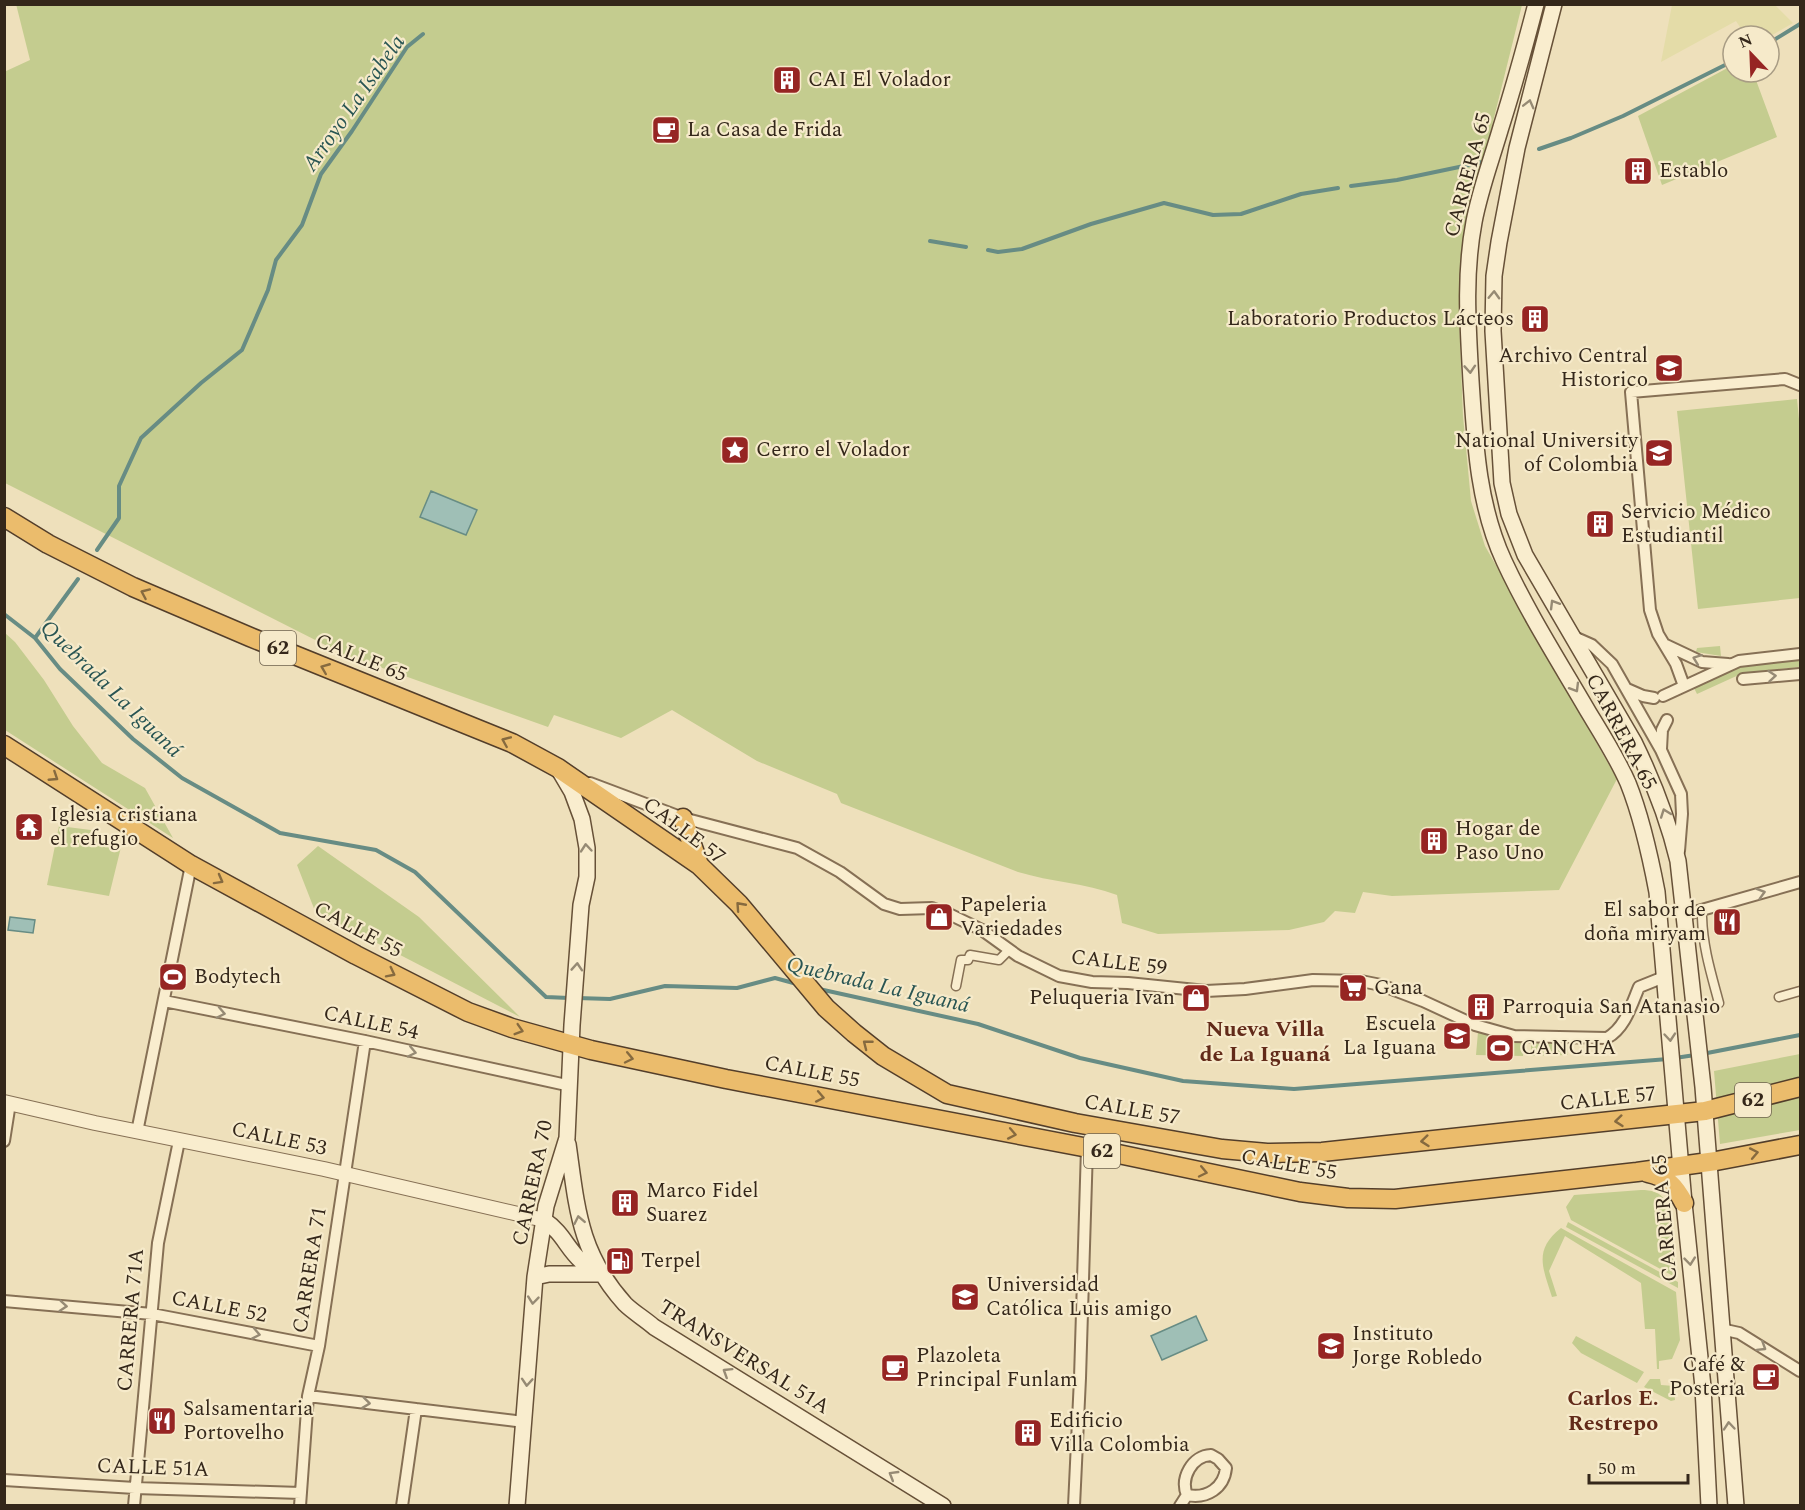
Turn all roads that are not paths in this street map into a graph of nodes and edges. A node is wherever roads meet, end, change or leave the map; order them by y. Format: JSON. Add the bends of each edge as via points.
{"nodes":[{"id":1,"x":1536,"y":4,"type":"edge"},
{"id":2,"x":1554,"y":4,"type":"edge"},
{"id":3,"x":1800,"y":385,"type":"edge"},
{"id":4,"x":4,"y":517,"type":"edge"},
{"id":5,"x":1574,"y":637,"type":"junction"},
{"id":6,"x":1666,"y":645,"type":"junction"},
{"id":7,"x":1800,"y":654,"type":"edge"},
{"id":8,"x":1729,"y":664,"type":"junction"},
{"id":9,"x":1800,"y":674,"type":"edge"},
{"id":10,"x":1743,"y":679,"type":"dead end"},
{"id":11,"x":1684,"y":686,"type":"junction"},
{"id":12,"x":1627,"y":689,"type":"junction"},
{"id":13,"x":1667,"y":720,"type":"dead end"},
{"id":14,"x":4,"y":745,"type":"edge"},
{"id":15,"x":1660,"y":750,"type":"junction"},
{"id":16,"x":565,"y":772,"type":"junction"},
{"id":17,"x":683,"y":818,"type":"junction"},
{"id":18,"x":1678,"y":861,"type":"junction"},
{"id":19,"x":191,"y":865,"type":"junction"},
{"id":20,"x":699,"y":865,"type":"junction"},
{"id":21,"x":1800,"y":882,"type":"edge"},
{"id":22,"x":1684,"y":915,"type":"junction"},
{"id":23,"x":1659,"y":917,"type":"junction"},
{"id":24,"x":1702,"y":917,"type":"dead end"},
{"id":25,"x":1009,"y":950,"type":"junction"},
{"id":26,"x":1691,"y":968,"type":"junction"},
{"id":27,"x":1664,"y":980,"type":"junction"},
{"id":28,"x":956,"y":986,"type":"dead end"},
{"id":29,"x":1800,"y":991,"type":"edge"},
{"id":30,"x":1779,"y":997,"type":"dead end"},
{"id":31,"x":164,"y":1001,"type":"junction"},
{"id":32,"x":1719,"y":1003,"type":"dead end"},
{"id":33,"x":365,"y":1041,"type":"junction"},
{"id":34,"x":572,"y":1046,"type":"junction"},
{"id":35,"x":571,"y":1086,"type":"junction"},
{"id":36,"x":1800,"y":1088,"type":"edge"},
{"id":37,"x":946,"y":1094,"type":"junction"},
{"id":38,"x":7,"y":1102,"type":"edge"},
{"id":39,"x":1705,"y":1112,"type":"junction"},
{"id":40,"x":1677,"y":1114,"type":"junction"},
{"id":41,"x":939,"y":1119,"type":"junction"},
{"id":42,"x":137,"y":1132,"type":"junction"},
{"id":43,"x":567,"y":1138,"type":"junction"},
{"id":44,"x":4,"y":1141,"type":"edge"},
{"id":45,"x":179,"y":1141,"type":"junction"},
{"id":46,"x":1800,"y":1145,"type":"edge"},
{"id":47,"x":1087,"y":1148,"type":"junction"},
{"id":48,"x":1708,"y":1162,"type":"junction"},
{"id":49,"x":1681,"y":1166,"type":"junction"},
{"id":50,"x":1637,"y":1172,"type":"junction"},
{"id":51,"x":344,"y":1175,"type":"junction"},
{"id":52,"x":1684,"y":1203,"type":"junction"},
{"id":53,"x":544,"y":1220,"type":"junction"},
{"id":54,"x":602,"y":1274,"type":"junction"},
{"id":55,"x":535,"y":1276,"type":"junction"},
{"id":56,"x":4,"y":1301,"type":"edge"},
{"id":57,"x":152,"y":1314,"type":"junction"},
{"id":58,"x":1720,"y":1329,"type":"junction"},
{"id":59,"x":319,"y":1346,"type":"junction"},
{"id":60,"x":1800,"y":1371,"type":"edge"},
{"id":61,"x":308,"y":1396,"type":"junction"},
{"id":62,"x":416,"y":1409,"type":"junction"},
{"id":63,"x":524,"y":1422,"type":"junction"},
{"id":64,"x":4,"y":1480,"type":"edge"},
{"id":65,"x":135,"y":1488,"type":"junction"},
{"id":66,"x":301,"y":1493,"type":"junction"},
{"id":67,"x":1187,"y":1495,"type":"dead end"},
{"id":68,"x":134,"y":1506,"type":"edge"},
{"id":69,"x":300,"y":1506,"type":"edge"},
{"id":70,"x":402,"y":1506,"type":"edge"},
{"id":71,"x":517,"y":1506,"type":"edge"},
{"id":72,"x":943,"y":1506,"type":"edge"},
{"id":73,"x":1074,"y":1506,"type":"edge"},
{"id":74,"x":1180,"y":1506,"type":"edge"},
{"id":75,"x":1709,"y":1506,"type":"edge"},
{"id":76,"x":1736,"y":1506,"type":"edge"}],
"edges":[{"from":1,"to":23,"type":"main road","name":"CARRERA 65","one_way":true,"via":[[1474,220],[1469,257],[1468,334],[1481,486],[1504,563],[1627,782],[1650,855]]},
{"from":5,"to":2,"type":"main road","name":"CARRERA 65","one_way":true,"via":[[1526,555],[1507,507],[1500,460],[1493,331],[1499,242],[1517,148]]},
{"from":3,"to":6,"type":"street","via":[[1785,379],[1631,392],[1648,598],[1653,622]]},
{"from":16,"to":4,"type":"highway","name":"CALLE 65","number":"62","one_way":true,"via":[[512,743],[133,587]]},
{"from":5,"to":12,"type":"street","via":[[1600,650]]},
{"from":18,"to":5,"type":"main road","name":"CARRERA 65","one_way":true,"via":[[1670,826],[1648,771]]},
{"from":8,"to":6,"type":"street","one_way":true,"via":[[1702,662]]},
{"from":6,"to":11,"type":"street"},
{"from":7,"to":8,"type":"street"},
{"from":8,"to":11,"type":"street"},
{"from":10,"to":9,"type":"street","one_way":true},
{"from":11,"to":12,"type":"street","via":[[1659,697]]},
{"from":12,"to":15,"type":"street"},
{"from":13,"to":15,"type":"street"},
{"from":14,"to":19,"type":"highway","name":"CALLE 55","number":"62","one_way":true},
{"from":15,"to":18,"type":"street","via":[[1682,803]]},
{"from":16,"to":17,"type":"street","name":"CALLE 59"},
{"from":16,"to":20,"type":"highway","name":"CALLE 57","number":"62"},
{"from":34,"to":16,"type":"main road","name":"CARRERA 70","one_way":true,"via":[[587,858],[582,819]]},
{"from":17,"to":20,"type":"highway"},
{"from":17,"to":25,"type":"street","name":"CALLE 59","via":[[797,848],[848,877],[884,904],[900,909],[932,908],[982,930]]},
{"from":18,"to":22,"type":"main road","name":"CARRERA 65"},
{"from":19,"to":31,"type":"street"},
{"from":19,"to":34,"type":"highway","name":"CALLE 55","number":"62","one_way":true,"via":[[468,1012]]},
{"from":37,"to":20,"type":"highway","name":"CALLE 57","number":"62","one_way":true,"via":[[883,1056],[840,1021],[739,904]]},
{"from":22,"to":21,"type":"street","one_way":true},
{"from":22,"to":26,"type":"main road","name":"CARRERA 65"},
{"from":23,"to":26,"type":"main road","via":[[1678,917]]},
{"from":23,"to":27,"type":"main road","name":"CARRERA 65"},
{"from":24,"to":32,"type":"street","via":[[1707,966]]},
{"from":25,"to":27,"type":"street","name":"CALLE 59","via":[[1059,976],[1092,982],[1239,990],[1313,980],[1361,981],[1382,985],[1475,1025],[1535,1038],[1607,1038],[1622,1025],[1639,987]]},
{"from":25,"to":28,"type":"street","via":[[999,960],[970,955],[968,960],[962,960]]},
{"from":26,"to":39,"type":"main road","name":"CARRERA 65"},
{"from":27,"to":40,"type":"main road","name":"CARRERA 65","one_way":true},
{"from":29,"to":30,"type":"street"},
{"from":31,"to":33,"type":"street","name":"CALLE 54","one_way":true},
{"from":31,"to":42,"type":"street"},
{"from":33,"to":35,"type":"street","name":"CALLE 54","one_way":true},
{"from":33,"to":51,"type":"street","name":"CARRERA 71"},
{"from":34,"to":35,"type":"main road","name":"CARRERA 70"},
{"from":34,"to":41,"type":"highway","name":"CALLE 55","number":"62","one_way":true},
{"from":35,"to":43,"type":"main road","name":"CARRERA 70"},
{"from":36,"to":39,"type":"highway","name":"CALLE 57","number":"62"},
{"from":40,"to":37,"type":"highway","name":"CALLE 57","number":"62","one_way":true,"via":[[1322,1152],[1267,1153],[1075,1123]]},
{"from":37,"to":41,"type":"highway"},
{"from":38,"to":42,"type":"street","name":"CALLE 53"},
{"from":38,"to":44,"type":"street"},
{"from":39,"to":40,"type":"highway","name":"CALLE 57","number":"62"},
{"from":39,"to":48,"type":"main road","name":"CARRERA 65"},
{"from":40,"to":49,"type":"main road","name":"CARRERA 65"},
{"from":41,"to":47,"type":"highway","name":"CALLE 55","number":"62","one_way":true},
{"from":42,"to":45,"type":"street","name":"CALLE 53"},
{"from":43,"to":53,"type":"main road","name":"CARRERA 70"},
{"from":54,"to":43,"type":"main road","one_way":true,"via":[[581,1230]]},
{"from":45,"to":51,"type":"street","name":"CALLE 53"},
{"from":45,"to":57,"type":"street","name":"CARRERA 71A","via":[[158,1243]]},
{"from":48,"to":46,"type":"highway","number":"62","one_way":true},
{"from":47,"to":50,"type":"highway","name":"CALLE 55","number":"62","one_way":true,"via":[[1300,1192],[1348,1198],[1395,1198]]},
{"from":47,"to":73,"type":"street"},
{"from":48,"to":49,"type":"highway","number":"62"},
{"from":48,"to":58,"type":"main road","name":"CARRERA 65"},
{"from":49,"to":50,"type":"highway","name":"CALLE 55","number":"62"},
{"from":49,"to":52,"type":"main road","name":"CARRERA 65"},
{"from":50,"to":52,"type":"highway","via":[[1667,1179]]},
{"from":51,"to":53,"type":"street","name":"CALLE 53"},
{"from":51,"to":59,"type":"street","name":"CARRERA 71"},
{"from":52,"to":75,"type":"main road","name":"CARRERA 65","one_way":true},
{"from":53,"to":54,"type":"main road","name":"TRANSVERSAL 51A","via":[[579,1259]]},
{"from":53,"to":55,"type":"main road","name":"CARRERA 70"},
{"from":54,"to":55,"type":"main road"},
{"from":72,"to":54,"type":"main road","name":"TRANSVERSAL 51A","one_way":true,"via":[[654,1327],[626,1305]]},
{"from":55,"to":63,"type":"main road","name":"CARRERA 70","one_way":true},
{"from":56,"to":57,"type":"street","name":"CALLE 52","one_way":true},
{"from":57,"to":59,"type":"street","name":"CALLE 52","one_way":true},
{"from":57,"to":65,"type":"street","name":"CARRERA 71A"},
{"from":58,"to":60,"type":"street","one_way":true,"via":[[1739,1334]]},
{"from":76,"to":58,"type":"main road","name":"CARRERA 65","one_way":true},
{"from":59,"to":61,"type":"street","name":"CARRERA 71"},
{"from":61,"to":62,"type":"street","one_way":true},
{"from":61,"to":66,"type":"street","name":"CARRERA 71"},
{"from":62,"to":63,"type":"street"},
{"from":62,"to":70,"type":"street"},
{"from":63,"to":71,"type":"main road","name":"CARRERA 70"},
{"from":64,"to":65,"type":"street","name":"CALLE 51A"},
{"from":65,"to":66,"type":"street","name":"CALLE 51A"},
{"from":65,"to":68,"type":"street","name":"CARRERA 71A"},
{"from":66,"to":69,"type":"street","name":"CARRERA 71"},
{"from":67,"to":74,"type":"street"}]}
